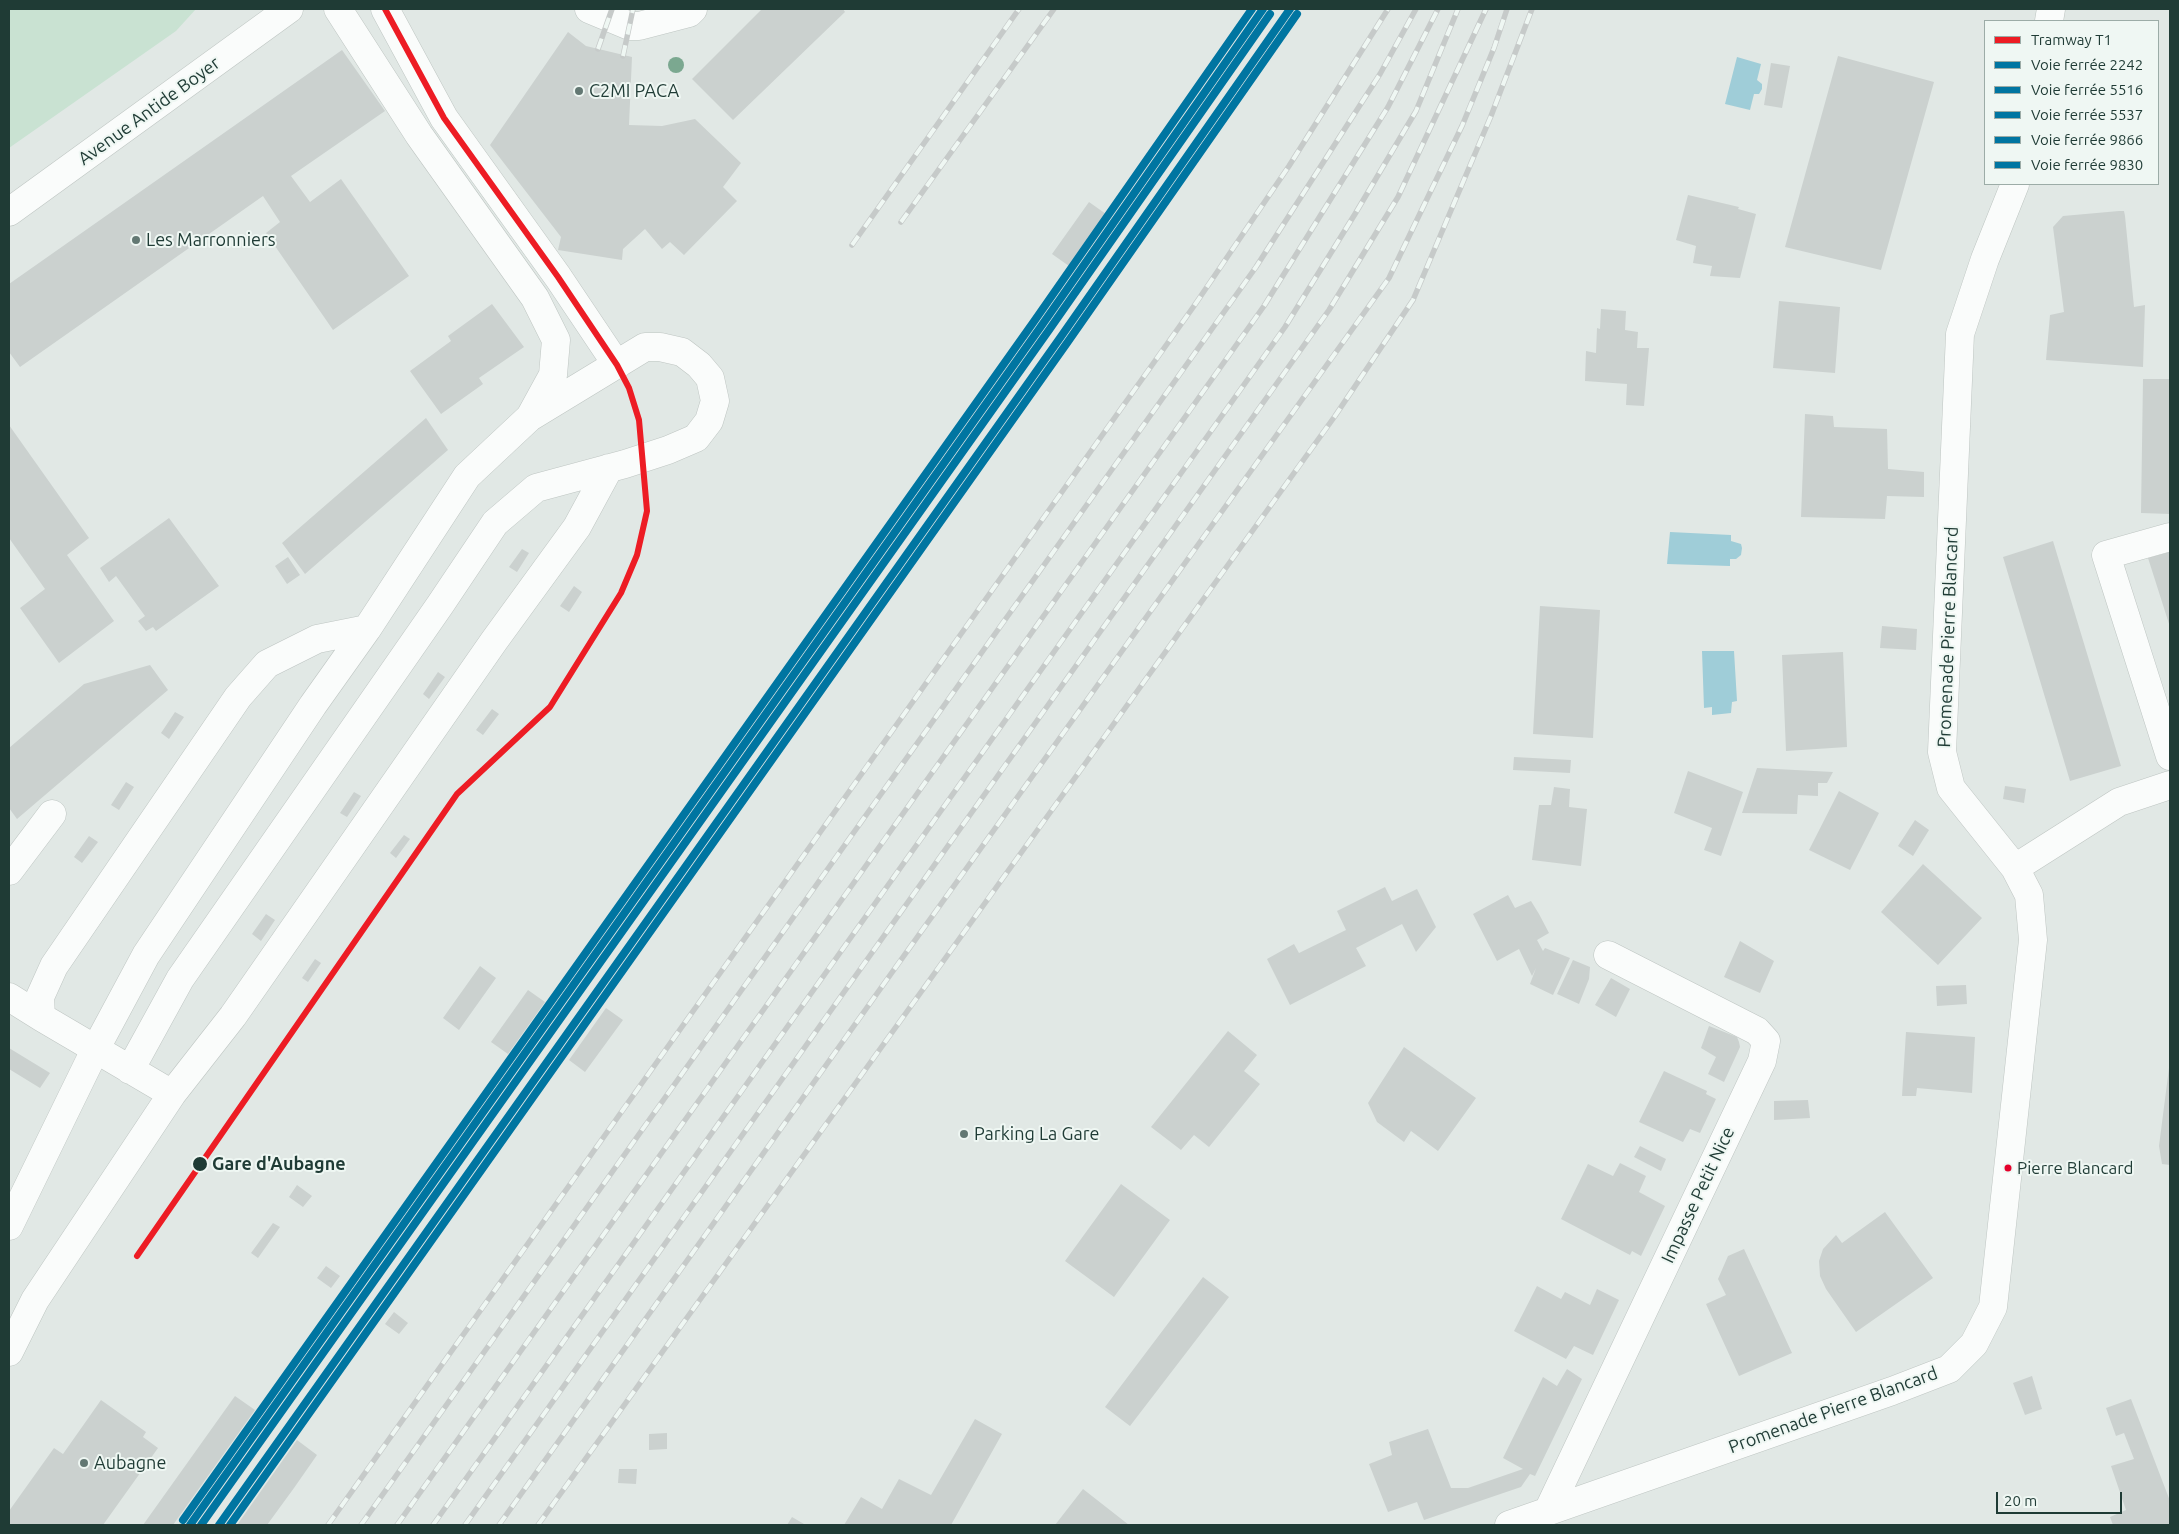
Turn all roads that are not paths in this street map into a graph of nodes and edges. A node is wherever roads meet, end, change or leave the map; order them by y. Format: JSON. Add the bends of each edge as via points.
{"nodes":[{"id":1,"x":288,"y":9,"type":"edge"},
{"id":2,"x":338,"y":9,"type":"edge"},
{"id":3,"x":385,"y":9,"type":"edge"},
{"id":4,"x":589,"y":9,"type":"edge"},
{"id":5,"x":693,"y":9,"type":"edge"},
{"id":6,"x":2015,"y":185,"type":"edge"},
{"id":7,"x":9,"y":212,"type":"edge"},
{"id":8,"x":617,"y":365,"type":"junction"},
{"id":9,"x":530,"y":417,"type":"junction"},
{"id":10,"x":609,"y":468,"type":"junction"},
{"id":11,"x":2170,"y":537,"type":"edge"},
{"id":12,"x":367,"y":629,"type":"junction"},
{"id":13,"x":2170,"y":756,"type":"edge"},
{"id":14,"x":2170,"y":785,"type":"edge"},
{"id":15,"x":52,"y":814,"type":"dead end"},
{"id":16,"x":2015,"y":868,"type":"junction"},
{"id":17,"x":9,"y":870,"type":"edge"},
{"id":18,"x":1608,"y":955,"type":"dead end"},
{"id":19,"x":9,"y":997,"type":"edge"},
{"id":20,"x":40,"y":1017,"type":"junction"},
{"id":21,"x":95,"y":1050,"type":"junction"},
{"id":22,"x":130,"y":1070,"type":"junction"},
{"id":23,"x":172,"y":1094,"type":"junction"},
{"id":24,"x":9,"y":1226,"type":"edge"},
{"id":25,"x":9,"y":1352,"type":"edge"},
{"id":26,"x":1548,"y":1511,"type":"junction"},
{"id":27,"x":1509,"y":1525,"type":"edge"}],
"edges":[{"from":1,"to":7,"type":"street","name":"Avenue Antide Boyer"},
{"from":2,"to":9,"type":"street","via":[[419,135],[535,298],[556,340],[553,375]]},
{"from":3,"to":8,"type":"street","via":[[444,118]]},
{"from":4,"to":5,"type":"street","via":[[630,26],[689,13]]},
{"from":6,"to":16,"type":"street","name":"Promenade Pierre Blancard","via":[[1960,334],[1942,752],[1951,788]]},
{"from":8,"to":9,"type":"street"},
{"from":8,"to":10,"type":"street","via":[[645,348],[660,347],[682,352],[710,378],[715,401],[709,421],[696,438]]},
{"from":9,"to":12,"type":"street","via":[[467,476]]},
{"from":10,"to":22,"type":"street","via":[[536,488],[495,523],[180,979]]},
{"from":10,"to":23,"type":"street","via":[[577,527],[488,649],[233,1016]]},
{"from":11,"to":13,"type":"street","via":[[2106,555]]},
{"from":12,"to":20,"type":"street","via":[[317,639],[267,664],[238,697],[54,966],[40,997]]},
{"from":12,"to":21,"type":"street","via":[[146,955]]},
{"from":14,"to":16,"type":"street","via":[[2119,802]]},
{"from":15,"to":17,"type":"street"},
{"from":16,"to":26,"type":"street","name":"Promenade Pierre Blancard","via":[[2029,895],[2033,940],[1993,1307],[1974,1344],[1948,1368],[1892,1391]]},
{"from":18,"to":26,"type":"street","name":"Impasse Petit Nice","via":[[1757,1031],[1766,1041],[1762,1061]]},
{"from":19,"to":20,"type":"street"},
{"from":20,"to":21,"type":"street"},
{"from":21,"to":22,"type":"street"},
{"from":21,"to":24,"type":"street"},
{"from":22,"to":23,"type":"street"},
{"from":23,"to":25,"type":"street","via":[[35,1300]]},
{"from":26,"to":27,"type":"street","name":"Promenade Pierre Blancard"}]}
